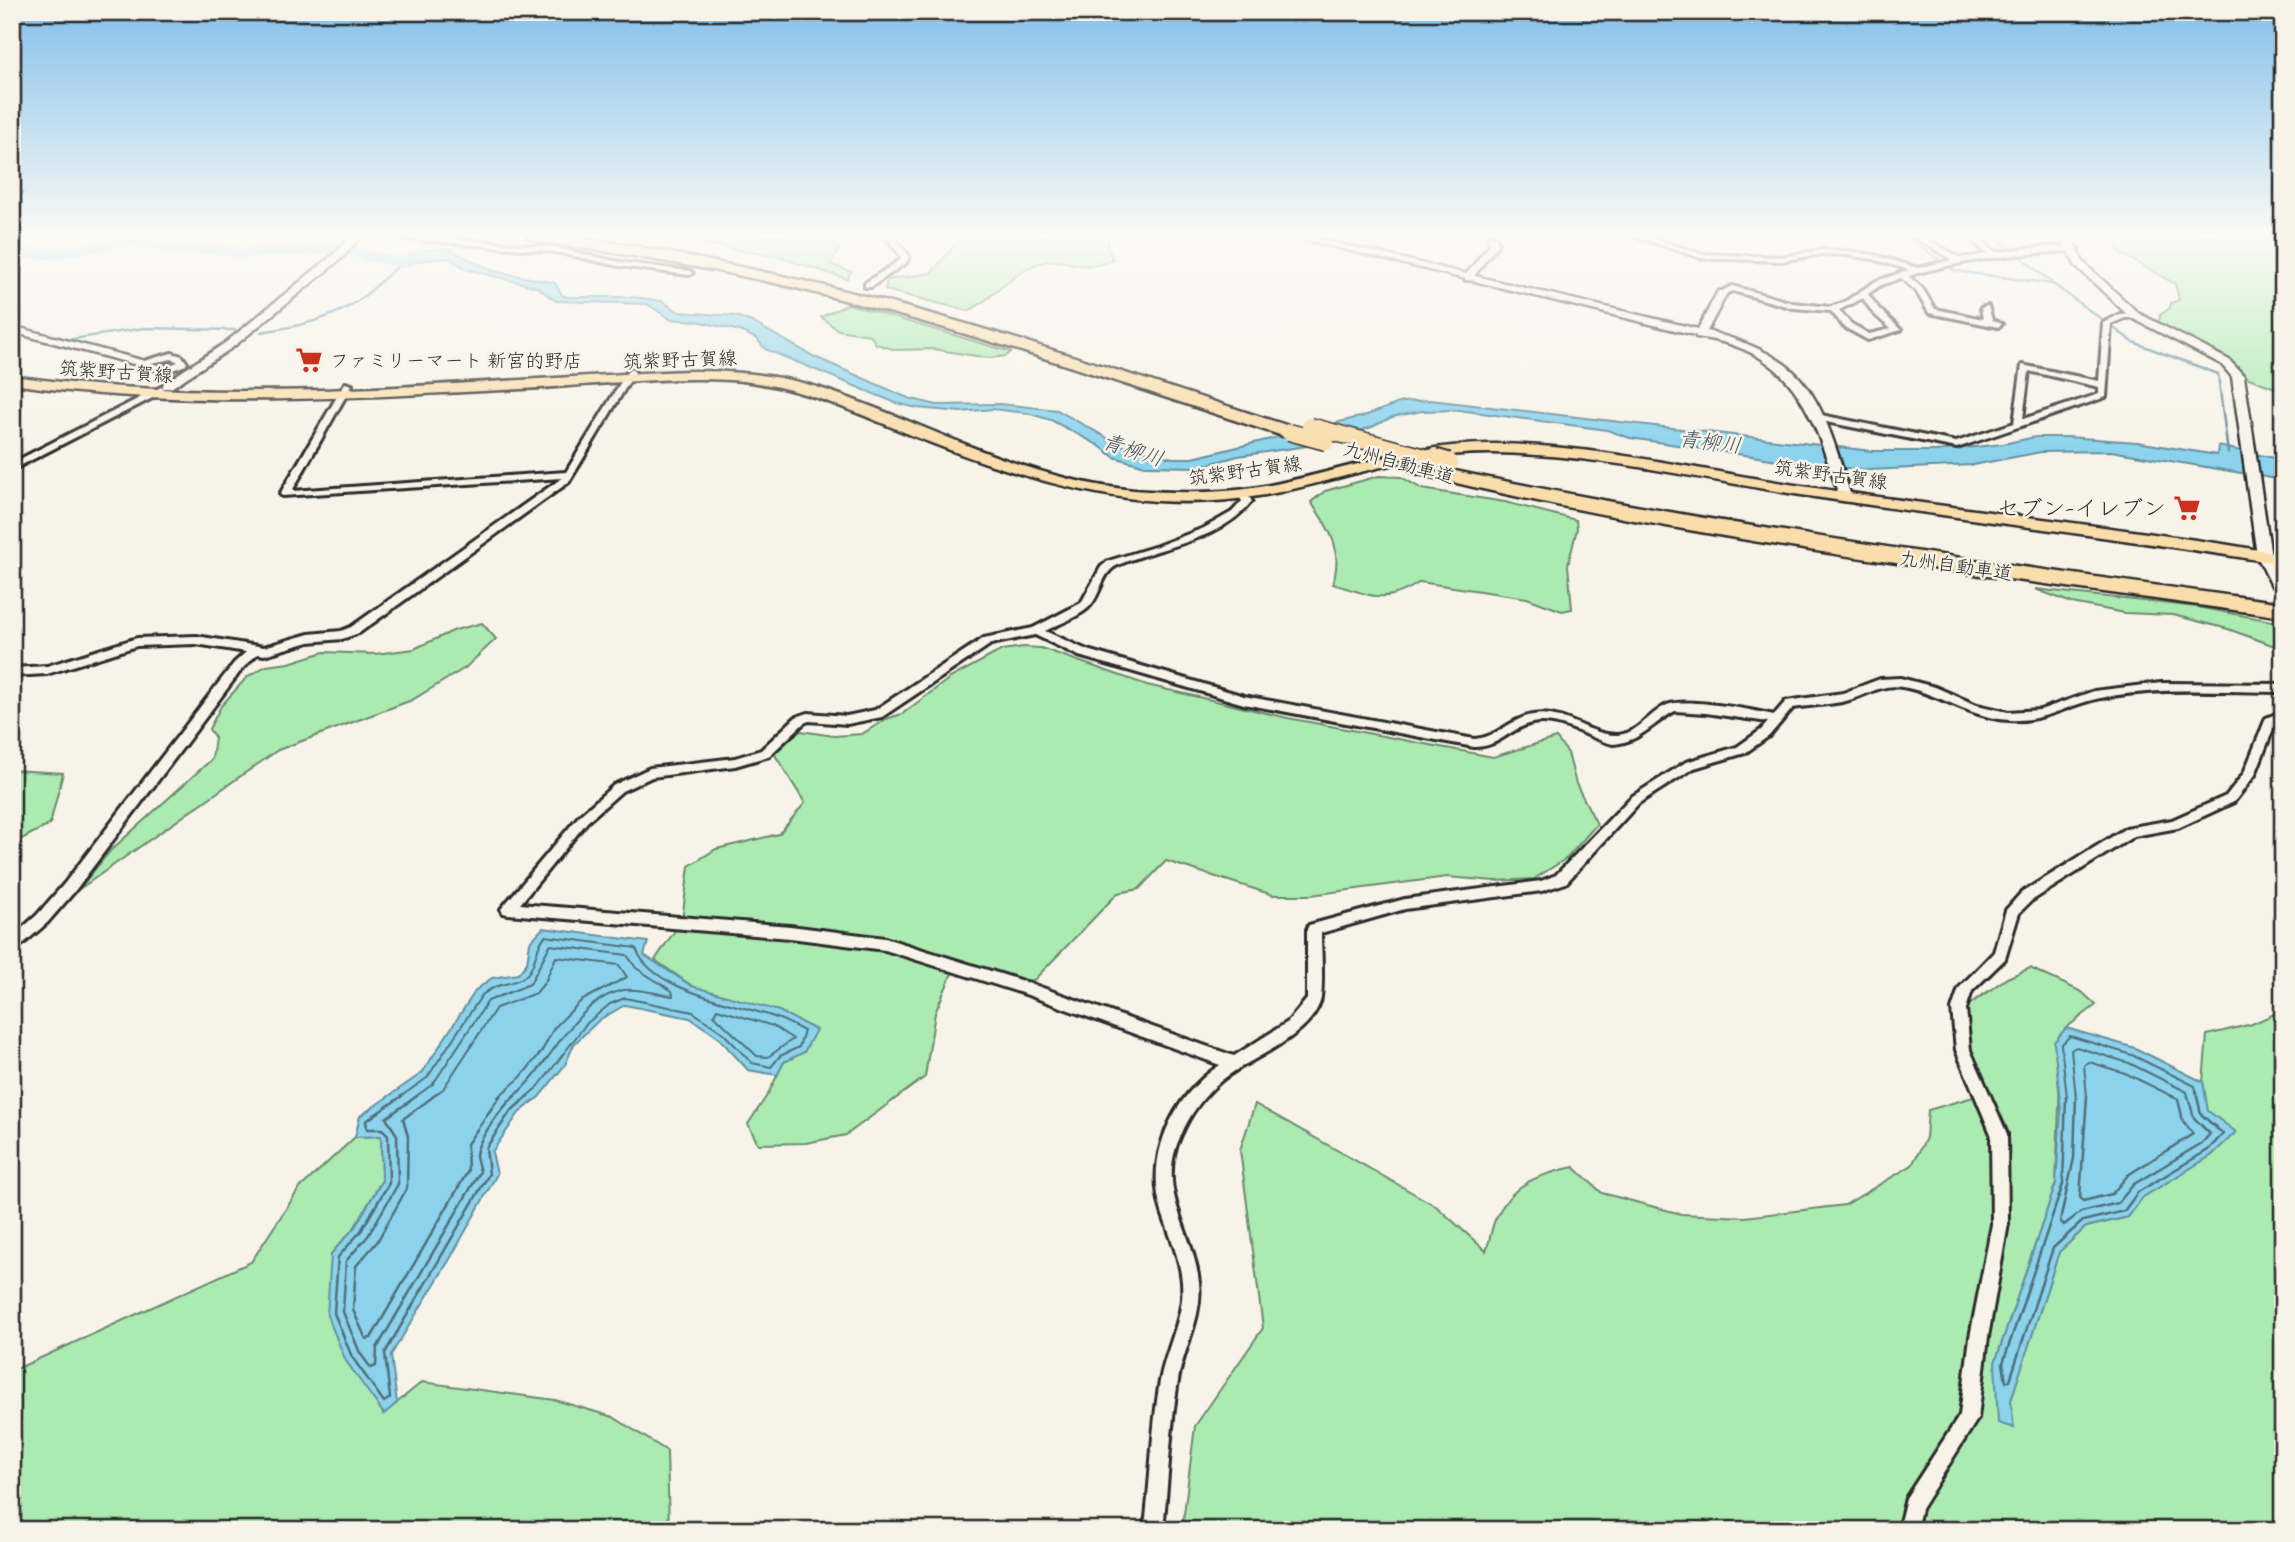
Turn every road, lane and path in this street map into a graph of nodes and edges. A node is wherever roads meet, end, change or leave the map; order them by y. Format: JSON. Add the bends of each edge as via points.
{"nodes":[{"id":1,"x":271,"y":308,"type":"edge"},
{"id":2,"x":912,"y":308,"type":"edge"},
{"id":3,"x":920,"y":308,"type":"edge"},
{"id":4,"x":1590,"y":308,"type":"edge"},
{"id":5,"x":1714,"y":308,"type":"edge"},
{"id":6,"x":1814,"y":308,"type":"edge"},
{"id":7,"x":1837,"y":308,"type":"edge"},
{"id":8,"x":1874,"y":308,"type":"edge"},
{"id":9,"x":1930,"y":308,"type":"edge"},
{"id":10,"x":1956,"y":308,"type":"edge"},
{"id":11,"x":1985,"y":308,"type":"dead end"},
{"id":12,"x":2127,"y":308,"type":"edge"},
{"id":13,"x":1834,"y":309,"type":"junction"},
{"id":14,"x":2134,"y":315,"type":"junction"},
{"id":15,"x":1958,"y":317,"type":"junction"},
{"id":16,"x":1987,"y":322,"type":"junction"},
{"id":17,"x":1997,"y":324,"type":"dead end"},
{"id":18,"x":12,"y":329,"type":"edge"},
{"id":19,"x":1700,"y":335,"type":"junction"},
{"id":20,"x":141,"y":363,"type":"dead end"},
{"id":21,"x":12,"y":368,"type":"edge"},
{"id":22,"x":628,"y":376,"type":"junction"},
{"id":23,"x":12,"y":380,"type":"edge"},
{"id":24,"x":2103,"y":385,"type":"junction"},
{"id":25,"x":161,"y":390,"type":"junction"},
{"id":26,"x":344,"y":390,"type":"junction"},
{"id":27,"x":1816,"y":417,"type":"junction"},
{"id":28,"x":2018,"y":424,"type":"junction"},
{"id":29,"x":1289,"y":432,"type":"joint"},
{"id":30,"x":12,"y":467,"type":"edge"},
{"id":31,"x":570,"y":475,"type":"junction"},
{"id":32,"x":1844,"y":491,"type":"junction"},
{"id":33,"x":1242,"y":494,"type":"junction"},
{"id":34,"x":2283,"y":550,"type":"edge"},
{"id":35,"x":2264,"y":551,"type":"junction"},
{"id":36,"x":2283,"y":559,"type":"edge"},
{"id":37,"x":2280,"y":590,"type":"edge"},
{"id":38,"x":2283,"y":610,"type":"edge"},
{"id":39,"x":1036,"y":631,"type":"junction"},
{"id":40,"x":253,"y":651,"type":"junction"},
{"id":41,"x":12,"y":672,"type":"edge"},
{"id":42,"x":2283,"y":688,"type":"edge"},
{"id":43,"x":2283,"y":715,"type":"edge"},
{"id":44,"x":1778,"y":720,"type":"junction"},
{"id":45,"x":12,"y":944,"type":"edge"},
{"id":46,"x":1234,"y":1063,"type":"junction"},
{"id":47,"x":1150,"y":1530,"type":"edge"},
{"id":48,"x":1907,"y":1530,"type":"edge"}],
"edges":[{"from":1,"to":25,"type":"street","via":[[229,345]]},
{"from":2,"to":29,"type":"highway","name":"九州自動車道"},
{"from":3,"to":37,"type":"highway","name":"九州自動車道","bridge":true,"via":[[1310,426],[1600,497],[1766,526]]},
{"from":4,"to":19,"type":"street"},
{"from":5,"to":19,"type":"street"},
{"from":6,"to":13,"type":"street"},
{"from":7,"to":13,"type":"street"},
{"from":8,"to":13,"type":"street","via":[[1897,330],[1868,337],[1847,326]]},
{"from":9,"to":15,"type":"street"},
{"from":10,"to":15,"type":"street"},
{"from":11,"to":16,"type":"street"},
{"from":12,"to":14,"type":"street"},
{"from":14,"to":24,"type":"street","via":[[2107,323]]},
{"from":14,"to":35,"type":"street","via":[[2225,362],[2238,376]]},
{"from":15,"to":16,"type":"street"},
{"from":16,"to":17,"type":"street"},
{"from":18,"to":20,"type":"street"},
{"from":19,"to":27,"type":"street","via":[[1757,353],[1783,369],[1800,386]]},
{"from":21,"to":25,"type":"main road","name":"筑紫野古賀線"},
{"from":22,"to":26,"type":"main road","name":"筑紫野古賀線"},
{"from":22,"to":31,"type":"street"},
{"from":22,"to":32,"type":"main road","name":"筑紫野古賀線","via":[[737,369],[785,374],[1042,468],[1150,486],[1234,484],[1378,451],[1470,440],[1593,448]]},
{"from":22,"to":33,"type":"main road","name":"筑紫野古賀線","via":[[772,379],[816,390],[1051,481],[1173,499]]},
{"from":23,"to":25,"type":"main road","name":"筑紫野古賀線","via":[[69,388]]},
{"from":24,"to":28,"type":"street","via":[[2103,395]]},
{"from":24,"to":28,"type":"street","via":[[2025,367]]},
{"from":25,"to":26,"type":"main road","name":"筑紫野古賀線"},
{"from":25,"to":30,"type":"street"},
{"from":26,"to":31,"type":"street","via":[[285,494]]},
{"from":27,"to":28,"type":"street","via":[[1957,444]]},
{"from":27,"to":32,"type":"street"},
{"from":29,"to":38,"type":"highway","name":"九州自動車道","bridge":true,"via":[[1417,468],[1595,508],[1764,537]]},
{"from":31,"to":40,"type":"street","via":[[355,630]]},
{"from":32,"to":33,"type":"main road","name":"筑紫野古賀線","via":[[1490,448],[1395,457]]},
{"from":32,"to":35,"type":"main road","name":"筑紫野古賀線"},
{"from":33,"to":39,"type":"street","via":[[1247,501],[1227,520],[1112,563],[1085,605]]},
{"from":34,"to":35,"type":"main road","name":"筑紫野古賀線"},
{"from":35,"to":36,"type":"main road","name":"筑紫野古賀線"},
{"from":35,"to":37,"type":"street"},
{"from":39,"to":44,"type":"street","via":[[1083,653],[1244,699],[1474,743],[1484,744],[1527,719],[1545,717],[1624,740],[1674,706]]},
{"from":39,"to":46,"type":"street","via":[[988,641],[878,714],[847,720],[808,717],[765,753],[735,762],[650,773],[618,788],[583,819],[508,909],[885,944],[1026,988]]},
{"from":40,"to":41,"type":"street","via":[[196,640],[137,642],[47,670]]},
{"from":40,"to":45,"type":"street","via":[[69,888]]},
{"from":42,"to":44,"type":"street","via":[[2161,687],[2094,695],[2041,714],[2008,716],[1974,709],[1916,684],[1880,683],[1844,696],[1790,704]]},
{"from":43,"to":48,"type":"street","via":[[2270,721],[2249,775],[2230,799],[2174,825],[2131,832],[2026,897],[2013,910],[2000,955],[1966,988],[1959,1009],[1963,1050],[1999,1134],[2000,1224],[1969,1418],[1913,1505]]},
{"from":44,"to":46,"type":"street","via":[[1741,750],[1690,765],[1635,800],[1561,879],[1542,886],[1405,904],[1314,929],[1314,1000],[1308,1011],[1293,1026]]},
{"from":46,"to":47,"type":"street","via":[[1204,1086],[1172,1135],[1163,1171],[1167,1205],[1191,1280],[1191,1305],[1169,1379],[1155,1519]]}]}
